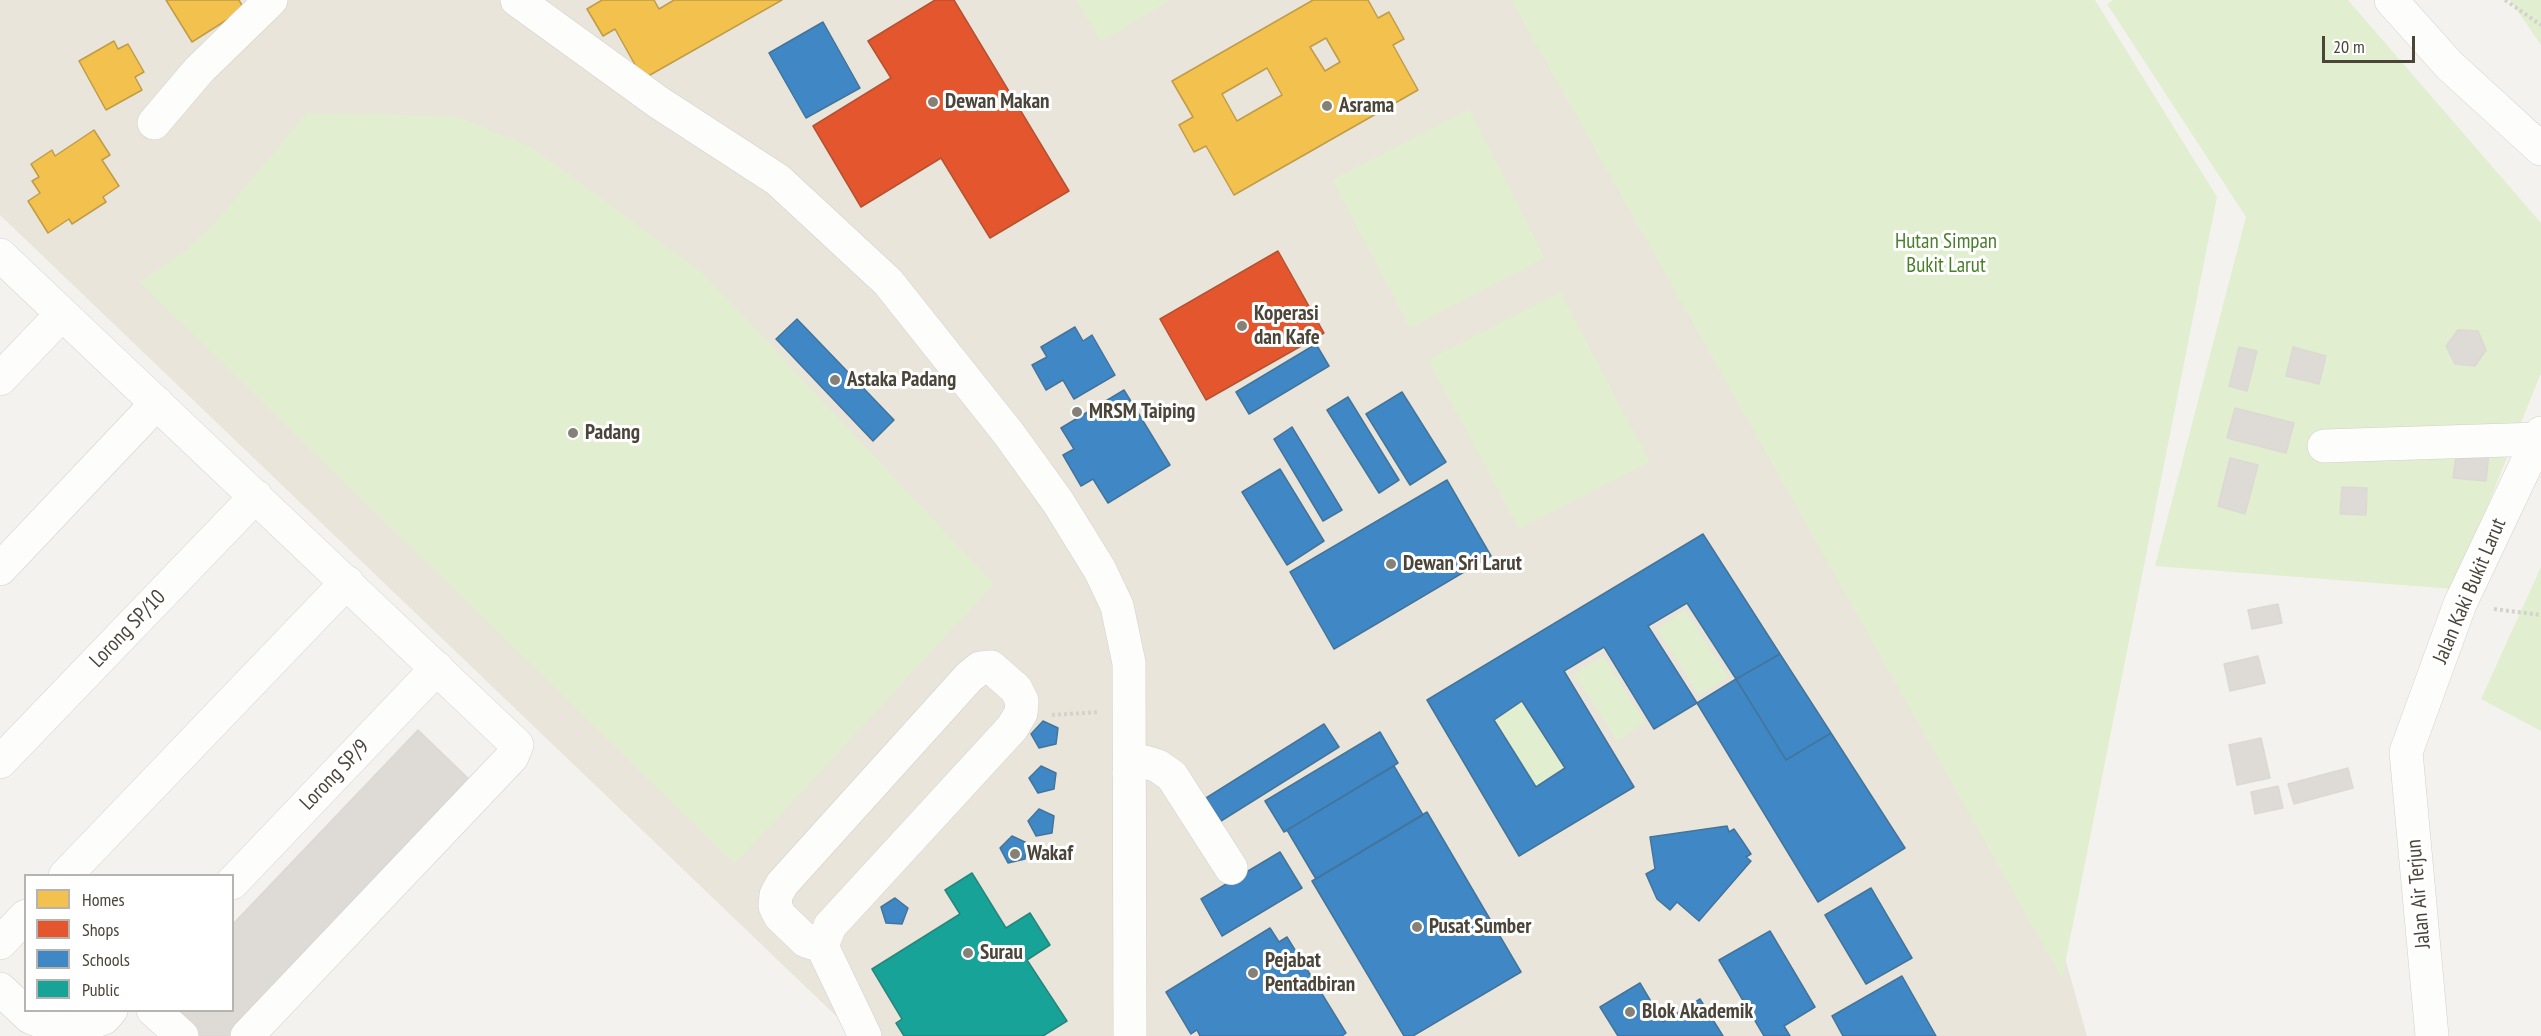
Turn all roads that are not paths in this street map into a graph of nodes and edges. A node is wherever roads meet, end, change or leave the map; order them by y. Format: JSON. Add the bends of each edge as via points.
{"nodes":[{"id":1,"x":271,"y":0,"type":"edge"},
{"id":2,"x":517,"y":0,"type":"edge"},
{"id":3,"x":2391,"y":0,"type":"edge"},
{"id":4,"x":154,"y":123,"type":"dead end"},
{"id":5,"x":2541,"y":149,"type":"edge"},
{"id":6,"x":0,"y":255,"type":"edge"},
{"id":7,"x":62,"y":314,"type":"junction"},
{"id":8,"x":0,"y":380,"type":"edge"},
{"id":9,"x":157,"y":403,"type":"junction"},
{"id":10,"x":2540,"y":436,"type":"edge"},
{"id":11,"x":2324,"y":446,"type":"dead end"},
{"id":12,"x":256,"y":496,"type":"junction"},
{"id":13,"x":0,"y":569,"type":"edge"},
{"id":14,"x":347,"y":582,"type":"junction"},
{"id":15,"x":437,"y":668,"type":"junction"},
{"id":16,"x":2406,"y":752,"type":"joint"},
{"id":17,"x":0,"y":762,"type":"edge"},
{"id":18,"x":1129,"y":773,"type":"junction"},
{"id":19,"x":1231,"y":868,"type":"dead end"},
{"id":20,"x":67,"y":874,"type":"edge"},
{"id":21,"x":234,"y":881,"type":"edge"},
{"id":22,"x":24,"y":918,"type":"edge"},
{"id":23,"x":0,"y":943,"type":"edge"},
{"id":24,"x":822,"y":946,"type":"junction"},
{"id":25,"x":0,"y":988,"type":"edge"},
{"id":26,"x":110,"y":1012,"type":"edge"},
{"id":27,"x":154,"y":1012,"type":"edge"},
{"id":28,"x":21,"y":1027,"type":"edge"},
{"id":29,"x":182,"y":1036,"type":"edge"},
{"id":30,"x":247,"y":1036,"type":"edge"},
{"id":31,"x":865,"y":1036,"type":"edge"},
{"id":32,"x":1130,"y":1036,"type":"edge"},
{"id":33,"x":2432,"y":1036,"type":"edge"}],
"edges":[{"from":1,"to":4,"type":"street","via":[[199,70]]},
{"from":2,"to":18,"type":"street","via":[[658,102],[778,180],[888,282],[1009,435],[1058,502],[1100,570],[1117,606],[1129,663]]},
{"from":3,"to":5,"type":"street","via":[[2449,65]]},
{"from":6,"to":7,"type":"street"},
{"from":7,"to":8,"type":"street"},
{"from":7,"to":9,"type":"street"},
{"from":9,"to":12,"type":"street"},
{"from":9,"to":13,"type":"street"},
{"from":10,"to":11,"type":"street"},
{"from":10,"to":16,"type":"street","name":"Jalan Kaki Bukit Larut","via":[[2460,604]]},
{"from":12,"to":14,"type":"street"},
{"from":12,"to":17,"type":"street","name":"Lorong SP/10"},
{"from":14,"to":15,"type":"street"},
{"from":14,"to":20,"type":"street"},
{"from":15,"to":21,"type":"street","name":"Lorong SP/9"},
{"from":15,"to":30,"type":"street","via":[[510,736],[517,745],[512,757]]},
{"from":16,"to":33,"type":"street","name":"Jalan Air Terjun"},
{"from":18,"to":19,"type":"street","via":[[1134,765],[1145,762],[1172,776]]},
{"from":18,"to":32,"type":"street"},
{"from":22,"to":23,"type":"street"},
{"from":24,"to":24,"type":"street","via":[[830,926],[1012,728],[1021,713],[1022,701],[1016,689],[991,667],[980,668],[782,884],[775,906],[780,916],[806,941]]},
{"from":24,"to":31,"type":"street"},
{"from":25,"to":28,"type":"street"},
{"from":26,"to":28,"type":"street","via":[[76,1028]]},
{"from":27,"to":29,"type":"street"}]}
